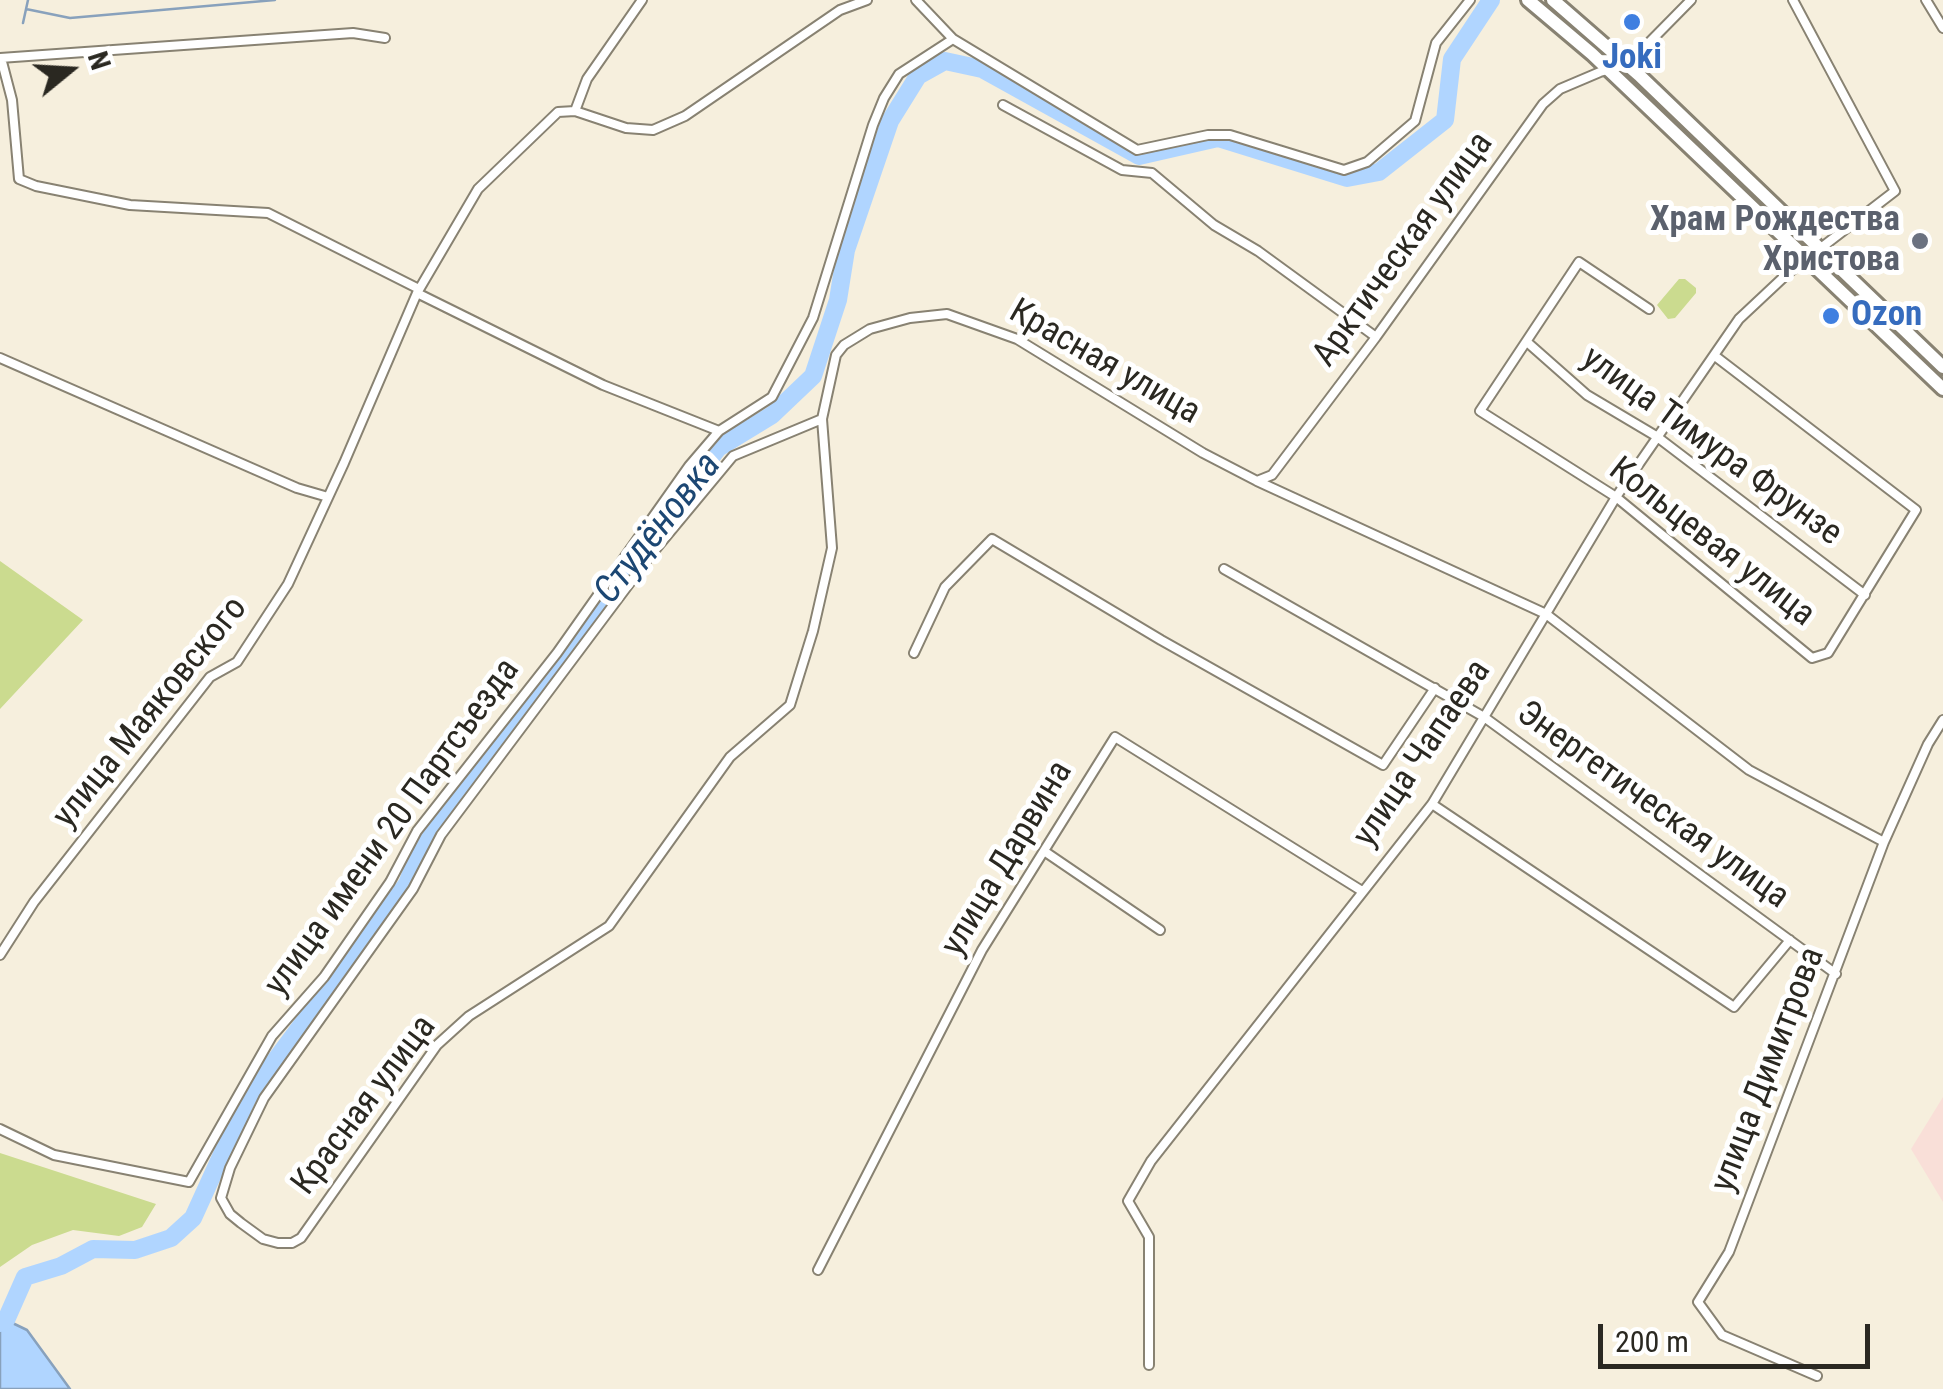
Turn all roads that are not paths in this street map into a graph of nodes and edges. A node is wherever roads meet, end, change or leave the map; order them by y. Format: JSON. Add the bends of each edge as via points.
{"nodes":[{"id":1,"x":642,"y":0,"type":"edge"},
{"id":2,"x":868,"y":0,"type":"edge"},
{"id":3,"x":916,"y":0,"type":"edge"},
{"id":4,"x":1470,"y":0,"type":"edge"},
{"id":5,"x":1528,"y":0,"type":"edge"},
{"id":6,"x":1553,"y":0,"type":"edge"},
{"id":7,"x":1690,"y":0,"type":"edge"},
{"id":8,"x":1793,"y":0,"type":"edge"},
{"id":9,"x":1926,"y":0,"type":"edge"},
{"id":10,"x":1943,"y":28,"type":"edge"},
{"id":11,"x":384,"y":38,"type":"dead end"},
{"id":12,"x":953,"y":39,"type":"junction"},
{"id":13,"x":1602,"y":42,"type":"junction"},
{"id":14,"x":1592,"y":54,"type":"junction"},
{"id":15,"x":0,"y":58,"type":"edge"},
{"id":16,"x":1627,"y":65,"type":"junction"},
{"id":17,"x":1609,"y":70,"type":"junction"},
{"id":18,"x":1639,"y":75,"type":"junction"},
{"id":19,"x":1628,"y":88,"type":"junction"},
{"id":20,"x":1003,"y":105,"type":"dead end"},
{"id":21,"x":575,"y":111,"type":"junction"},
{"id":22,"x":1814,"y":253,"type":"junction"},
{"id":23,"x":418,"y":291,"type":"junction"},
{"id":24,"x":1649,"y":309,"type":"dead end"},
{"id":25,"x":1376,"y":337,"type":"junction"},
{"id":26,"x":1527,"y":342,"type":"junction"},
{"id":27,"x":1715,"y":356,"type":"junction"},
{"id":28,"x":0,"y":358,"type":"edge"},
{"id":29,"x":1943,"y":367,"type":"edge"},
{"id":30,"x":1943,"y":389,"type":"edge"},
{"id":31,"x":822,"y":419,"type":"junction"},
{"id":32,"x":720,"y":432,"type":"junction"},
{"id":33,"x":1656,"y":436,"type":"junction"},
{"id":34,"x":1257,"y":481,"type":"junction"},
{"id":35,"x":328,"y":497,"type":"junction"},
{"id":36,"x":1616,"y":497,"type":"junction"},
{"id":37,"x":1224,"y":569,"type":"dead end"},
{"id":38,"x":1865,"y":594,"type":"junction"},
{"id":39,"x":1546,"y":614,"type":"junction"},
{"id":40,"x":914,"y":653,"type":"dead end"},
{"id":41,"x":1435,"y":688,"type":"junction"},
{"id":42,"x":1484,"y":717,"type":"junction"},
{"id":43,"x":1943,"y":720,"type":"edge"},
{"id":44,"x":1432,"y":804,"type":"junction"},
{"id":45,"x":1884,"y":842,"type":"junction"},
{"id":46,"x":1044,"y":851,"type":"junction"},
{"id":47,"x":1362,"y":891,"type":"junction"},
{"id":48,"x":1160,"y":930,"type":"dead end"},
{"id":49,"x":1790,"y":940,"type":"junction"},
{"id":50,"x":0,"y":955,"type":"edge"},
{"id":51,"x":1836,"y":974,"type":"junction"},
{"id":52,"x":0,"y":1129,"type":"edge"},
{"id":53,"x":278,"y":1243,"type":"joint"},
{"id":54,"x":818,"y":1270,"type":"dead end"},
{"id":55,"x":1149,"y":1365,"type":"dead end"},
{"id":56,"x":1818,"y":1376,"type":"dead end"}],
"edges":[{"from":1,"to":21,"type":"street","via":[[587,79]]},
{"from":2,"to":21,"type":"street","via":[[840,10],[685,116],[653,130]]},
{"from":3,"to":12,"type":"street"},
{"from":4,"to":12,"type":"street","via":[[1436,42],[1415,121],[1367,162],[1344,170],[1230,135],[1138,150]]},
{"from":5,"to":14,"type":"main road"},
{"from":6,"to":13,"type":"main road"},
{"from":7,"to":16,"type":"street"},
{"from":8,"to":22,"type":"street","name":"улица Чапаева","via":[[1896,191]]},
{"from":9,"to":10,"type":"street"},
{"from":11,"to":15,"type":"street","via":[[353,33]]},
{"from":12,"to":32,"type":"street","name":"улица имени 20 Партсъезда","via":[[899,74],[884,98],[814,318],[772,397]]},
{"from":13,"to":14,"type":"main road","via":[[1602,55]]},
{"from":13,"to":16,"type":"main road"},
{"from":14,"to":17,"type":"main road"},
{"from":15,"to":23,"type":"street","via":[[12,100],[19,179],[130,206],[268,213]]},
{"from":16,"to":17,"type":"street","name":"Арктическая улица"},
{"from":16,"to":18,"type":"main road"},
{"from":17,"to":19,"type":"main road"},
{"from":17,"to":25,"type":"street","name":"Арктическая улица","via":[[1560,89],[1543,104]]},
{"from":18,"to":19,"type":"main road","via":[[1630,73]]},
{"from":18,"to":22,"type":"main road"},
{"from":19,"to":22,"type":"main road"},
{"from":20,"to":25,"type":"street","via":[[1122,170],[1152,172],[1214,226]]},
{"from":21,"to":23,"type":"street","name":"улица Маяковского","via":[[558,112],[478,190]]},
{"from":22,"to":27,"type":"street","name":"улица Чапаева","via":[[1739,319]]},
{"from":22,"to":29,"type":"main road"},
{"from":22,"to":30,"type":"main road"},
{"from":23,"to":32,"type":"street","via":[[603,386]]},
{"from":23,"to":35,"type":"street","name":"улица Маяковского"},
{"from":24,"to":26,"type":"street","name":"Кольцевая улица","via":[[1579,262]]},
{"from":25,"to":34,"type":"street","name":"Арктическая улица","via":[[1272,475]]},
{"from":26,"to":33,"type":"street","name":"улица Тимура Фрунзе","via":[[1587,394]]},
{"from":26,"to":36,"type":"street","name":"Кольцевая улица","via":[[1480,411]]},
{"from":27,"to":33,"type":"street","name":"улица Чапаева"},
{"from":27,"to":38,"type":"street","name":"Кольцевая улица","via":[[1916,510]]},
{"from":28,"to":35,"type":"street"},
{"from":31,"to":34,"type":"street","name":"Красная улица","via":[[836,355],[844,346],[890,322],[947,314],[1017,339]]},
{"from":31,"to":53,"type":"street","name":"Красная улица","via":[[832,548],[790,704],[730,757],[609,926],[468,1016],[437,1046],[301,1238]]},
{"from":31,"to":53,"type":"street","name":"улица имени 20 Партсъезда","via":[[734,456],[650,556],[441,835],[413,889],[264,1098],[222,1198],[241,1223]]},
{"from":32,"to":52,"type":"street","name":"улица имени 20 Партсъезда","via":[[416,831],[390,882],[324,977],[272,1036],[189,1182],[54,1155]]},
{"from":33,"to":36,"type":"street","name":"улица Чапаева"},
{"from":33,"to":38,"type":"street","name":"улица Тимура Фрунзе"},
{"from":34,"to":39,"type":"street","name":"Красная улица"},
{"from":35,"to":50,"type":"street","name":"улица Маяковского","via":[[288,584],[237,662],[210,677]]},
{"from":36,"to":38,"type":"street","name":"Кольцевая улица","via":[[1812,658],[1828,652]]},
{"from":36,"to":39,"type":"street","name":"улица Чапаева"},
{"from":37,"to":41,"type":"street","name":"Энергетическая улица"},
{"from":39,"to":42,"type":"street","name":"улица Чапаева"},
{"from":39,"to":45,"type":"street","name":"Красная улица","via":[[1750,770]]},
{"from":40,"to":41,"type":"street","via":[[944,588],[992,539],[1383,765]]},
{"from":41,"to":42,"type":"street","name":"Энергетическая улица"},
{"from":42,"to":44,"type":"street","name":"улица Чапаева"},
{"from":42,"to":49,"type":"street","name":"Энергетическая улица"},
{"from":43,"to":45,"type":"street","name":"улица Димитрова"},
{"from":44,"to":47,"type":"street","name":"улица Чапаева"},
{"from":44,"to":49,"type":"street","via":[[1734,1007]]},
{"from":45,"to":51,"type":"street","name":"улица Димитрова"},
{"from":46,"to":47,"type":"street","name":"улица Дарвина","via":[[1115,737]]},
{"from":46,"to":48,"type":"street"},
{"from":46,"to":54,"type":"street","name":"улица Дарвина","via":[[982,950]]},
{"from":47,"to":55,"type":"street","name":"улица Чапаева","via":[[1151,1161],[1128,1202],[1148,1237]]},
{"from":49,"to":51,"type":"street","name":"Энергетическая улица"},
{"from":51,"to":56,"type":"street","name":"улица Димитрова","via":[[1729,1252],[1698,1302],[1722,1336]]}]}
